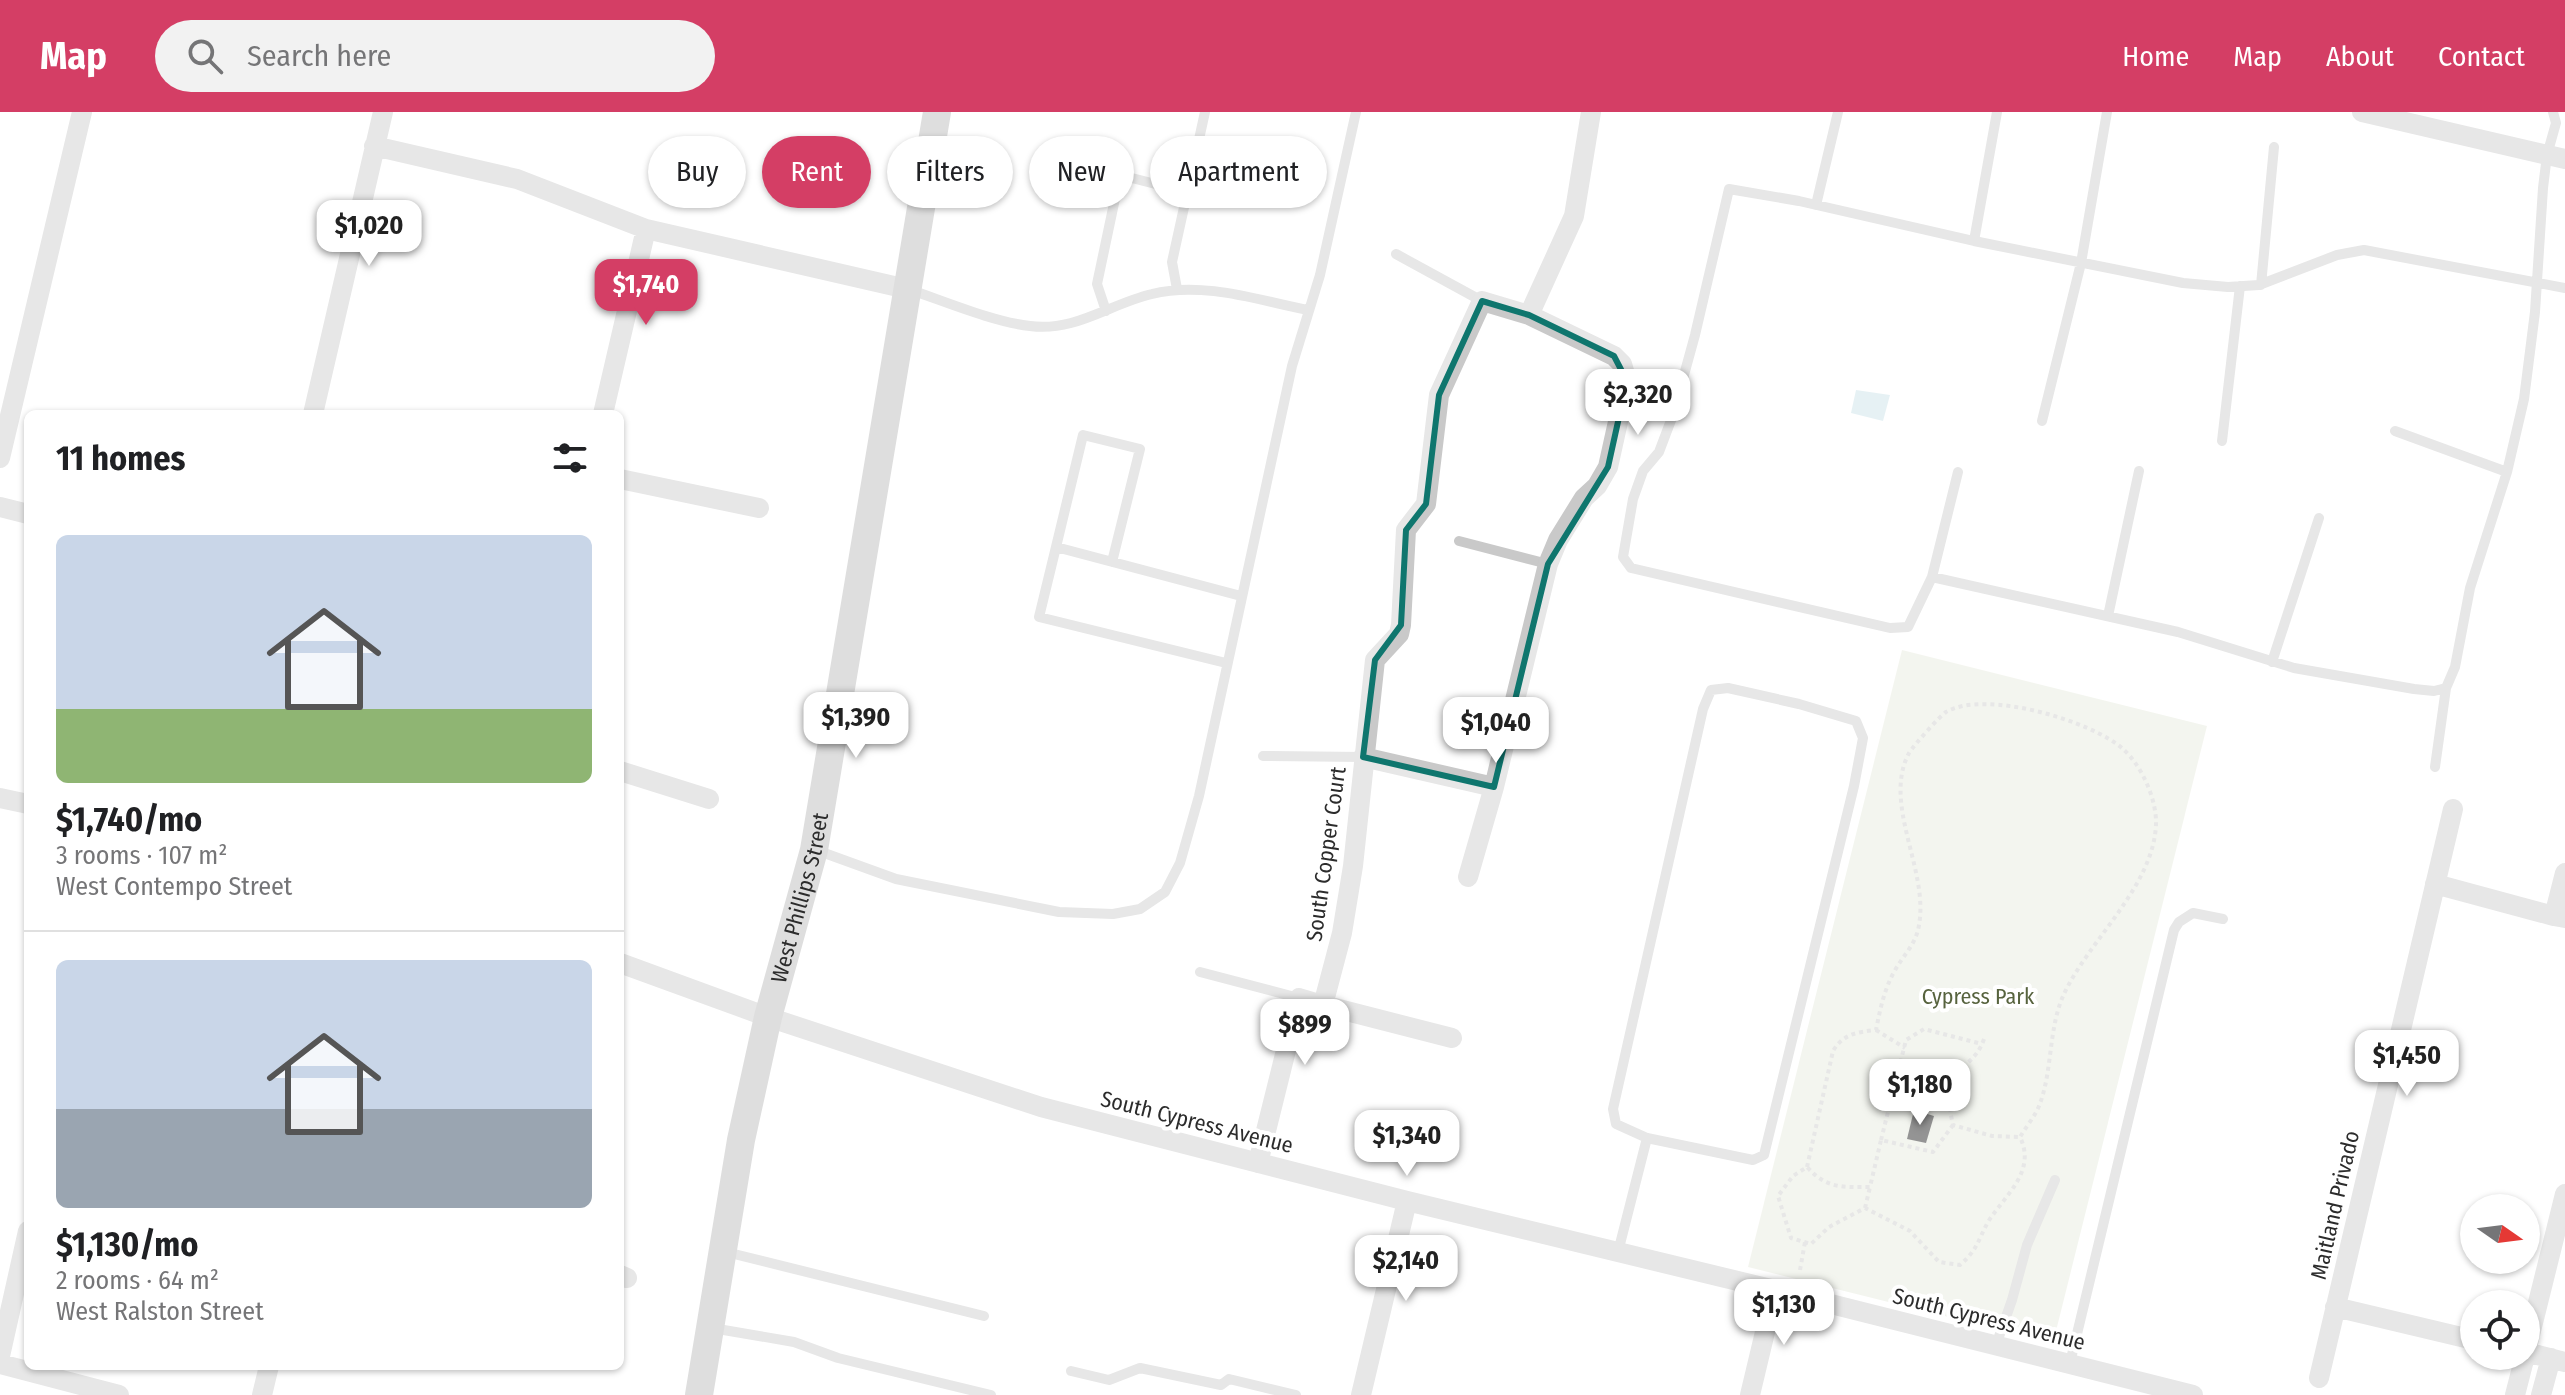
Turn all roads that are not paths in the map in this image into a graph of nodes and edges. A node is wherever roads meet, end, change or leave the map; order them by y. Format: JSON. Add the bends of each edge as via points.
{"nodes":[{"id":1,"x":82,"y":112,"type":"edge"},
{"id":2,"x":383,"y":112,"type":"edge"},
{"id":3,"x":937,"y":112,"type":"edge"},
{"id":4,"x":1205,"y":112,"type":"edge"},
{"id":5,"x":1356,"y":112,"type":"edge"},
{"id":6,"x":1591,"y":112,"type":"edge"},
{"id":7,"x":1838,"y":112,"type":"edge"},
{"id":8,"x":1997,"y":112,"type":"edge"},
{"id":9,"x":2107,"y":112,"type":"edge"},
{"id":10,"x":2362,"y":112,"type":"edge"},
{"id":11,"x":2553,"y":112,"type":"edge"},
{"id":12,"x":1200,"y":136,"type":"edge"},
{"id":13,"x":374,"y":146,"type":"junction"},
{"id":14,"x":2274,"y":147,"type":"dead end"},
{"id":15,"x":2556,"y":157,"type":"edge"},
{"id":16,"x":1150,"y":183,"type":"edge"},
{"id":17,"x":1816,"y":205,"type":"junction"},
{"id":18,"x":1184,"y":208,"type":"edge"},
{"id":19,"x":646,"y":229,"type":"junction"},
{"id":20,"x":1974,"y":241,"type":"junction"},
{"id":21,"x":1396,"y":254,"type":"dead end"},
{"id":22,"x":2081,"y":263,"type":"junction"},
{"id":23,"x":2536,"y":281,"type":"junction"},
{"id":24,"x":2261,"y":285,"type":"junction"},
{"id":25,"x":2240,"y":286,"type":"junction"},
{"id":26,"x":2565,"y":288,"type":"edge"},
{"id":27,"x":907,"y":289,"type":"junction"},
{"id":28,"x":1177,"y":289,"type":"junction"},
{"id":29,"x":1482,"y":301,"type":"junction"},
{"id":30,"x":1308,"y":310,"type":"junction"},
{"id":31,"x":1106,"y":311,"type":"junction"},
{"id":32,"x":1529,"y":315,"type":"junction"},
{"id":33,"x":314,"y":410,"type":"edge"},
{"id":34,"x":604,"y":410,"type":"edge"},
{"id":35,"x":2042,"y":421,"type":"dead end"},
{"id":36,"x":2395,"y":431,"type":"dead end"},
{"id":37,"x":2222,"y":441,"type":"dead end"},
{"id":38,"x":0,"y":458,"type":"edge"},
{"id":39,"x":2139,"y":471,"type":"dead end"},
{"id":40,"x":1958,"y":472,"type":"dead end"},
{"id":41,"x":2507,"y":472,"type":"junction"},
{"id":42,"x":624,"y":480,"type":"edge"},
{"id":43,"x":0,"y":507,"type":"edge"},
{"id":44,"x":759,"y":508,"type":"dead end"},
{"id":45,"x":24,"y":513,"type":"edge"},
{"id":46,"x":2319,"y":518,"type":"dead end"},
{"id":47,"x":1459,"y":541,"type":"dead end"},
{"id":48,"x":1056,"y":547,"type":"junction"},
{"id":49,"x":1112,"y":562,"type":"junction"},
{"id":50,"x":1548,"y":564,"type":"junction"},
{"id":51,"x":1932,"y":577,"type":"junction"},
{"id":52,"x":1241,"y":596,"type":"junction"},
{"id":53,"x":2108,"y":616,"type":"junction"},
{"id":54,"x":2272,"y":662,"type":"junction"},
{"id":55,"x":1226,"y":663,"type":"junction"},
{"id":56,"x":2446,"y":688,"type":"junction"},
{"id":57,"x":1263,"y":756,"type":"dead end"},
{"id":58,"x":1363,"y":757,"type":"junction"},
{"id":59,"x":2435,"y":767,"type":"dead end"},
{"id":60,"x":624,"y":772,"type":"edge"},
{"id":61,"x":1494,"y":787,"type":"junction"},
{"id":62,"x":0,"y":798,"type":"edge"},
{"id":63,"x":709,"y":799,"type":"dead end"},
{"id":64,"x":24,"y":803,"type":"edge"},
{"id":65,"x":2453,"y":809,"type":"dead end"},
{"id":66,"x":814,"y":850,"type":"junction"},
{"id":67,"x":2565,"y":873,"type":"edge"},
{"id":68,"x":1468,"y":877,"type":"dead end"},
{"id":69,"x":2435,"y":884,"type":"junction"},
{"id":70,"x":2560,"y":917,"type":"edge"},
{"id":71,"x":2223,"y":919,"type":"dead end"},
{"id":72,"x":624,"y":964,"type":"edge"},
{"id":73,"x":1200,"y":972,"type":"dead end"},
{"id":74,"x":1299,"y":998,"type":"junction"},
{"id":75,"x":1323,"y":1005,"type":"junction"},
{"id":76,"x":768,"y":1017,"type":"junction"},
{"id":77,"x":1452,"y":1038,"type":"dead end"},
{"id":78,"x":1647,"y":1138,"type":"junction"},
{"id":79,"x":1258,"y":1163,"type":"junction"},
{"id":80,"x":2055,"y":1180,"type":"dead end"},
{"id":81,"x":2565,"y":1194,"type":"edge"},
{"id":82,"x":1407,"y":1201,"type":"junction"},
{"id":83,"x":24,"y":1249,"type":"edge"},
{"id":84,"x":722,"y":1251,"type":"junction"},
{"id":85,"x":1618,"y":1252,"type":"junction"},
{"id":86,"x":1775,"y":1290,"type":"junction"},
{"id":87,"x":2540,"y":1296,"type":"edge"},
{"id":88,"x":2335,"y":1307,"type":"junction"},
{"id":89,"x":984,"y":1316,"type":"dead end"},
{"id":90,"x":710,"y":1327,"type":"junction"},
{"id":91,"x":2460,"y":1337,"type":"edge"},
{"id":92,"x":1996,"y":1345,"type":"junction"},
{"id":93,"x":0,"y":1356,"type":"edge"},
{"id":94,"x":2558,"y":1360,"type":"edge"},
{"id":95,"x":2070,"y":1363,"type":"junction"},
{"id":96,"x":0,"y":1364,"type":"edge"},
{"id":97,"x":268,"y":1370,"type":"edge"},
{"id":98,"x":2522,"y":1370,"type":"edge"},
{"id":99,"x":1071,"y":1371,"type":"dead end"},
{"id":100,"x":2319,"y":1378,"type":"dead end"},
{"id":101,"x":2145,"y":1389,"type":"edge"},
{"id":102,"x":119,"y":1395,"type":"edge"},
{"id":103,"x":262,"y":1395,"type":"edge"},
{"id":104,"x":699,"y":1395,"type":"edge"},
{"id":105,"x":991,"y":1395,"type":"edge"},
{"id":106,"x":1296,"y":1395,"type":"edge"},
{"id":107,"x":1361,"y":1395,"type":"edge"},
{"id":108,"x":1750,"y":1395,"type":"edge"},
{"id":109,"x":2193,"y":1395,"type":"edge"},
{"id":110,"x":2515,"y":1395,"type":"edge"},
{"id":111,"x":2541,"y":1395,"type":"edge"}],
"edges":[{"from":1,"to":38,"type":"street"},
{"from":2,"to":13,"type":"street"},
{"from":3,"to":27,"type":"street","name":"West Phillips Street"},
{"from":4,"to":12,"type":"lane"},
{"from":5,"to":30,"type":"lane"},
{"from":6,"to":32,"type":"street","via":[[1574,216]]},
{"from":7,"to":17,"type":"lane"},
{"from":8,"to":20,"type":"lane"},
{"from":9,"to":22,"type":"lane"},
{"from":10,"to":15,"type":"street"},
{"from":11,"to":15,"type":"lane"},
{"from":13,"to":19,"type":"street","via":[[517,179]]},
{"from":13,"to":33,"type":"street"},
{"from":14,"to":24,"type":"lane"},
{"from":15,"to":23,"type":"lane"},
{"from":16,"to":31,"type":"lane","via":[[1120,175],[1097,284]]},
{"from":17,"to":20,"type":"lane"},
{"from":17,"to":51,"type":"lane","via":[[1729,189],[1673,415],[1633,499],[1623,557],[1631,568],[1890,628],[1908,627]]},
{"from":18,"to":28,"type":"lane","via":[[1172,262]]},
{"from":19,"to":27,"type":"street"},
{"from":19,"to":34,"type":"street"},
{"from":20,"to":22,"type":"lane"},
{"from":21,"to":29,"type":"lane"},
{"from":22,"to":25,"type":"lane","via":[[2183,283]]},
{"from":22,"to":35,"type":"lane"},
{"from":23,"to":24,"type":"lane","via":[[2364,250]]},
{"from":23,"to":26,"type":"lane"},
{"from":23,"to":41,"type":"lane","via":[[2524,399]]},
{"from":24,"to":25,"type":"lane"},
{"from":25,"to":37,"type":"lane"},
{"from":27,"to":31,"type":"lane","via":[[1029,326],[1081,322]]},
{"from":27,"to":66,"type":"street","name":"West Phillips Street"},
{"from":28,"to":30,"type":"lane"},
{"from":28,"to":31,"type":"lane"},
{"from":29,"to":32,"type":"street"},
{"from":29,"to":58,"type":"street","name":"South Copper Court","via":[[1439,395],[1426,504],[1406,530],[1401,625],[1375,660]]},
{"from":30,"to":52,"type":"lane"},
{"from":32,"to":50,"type":"street","via":[[1614,356],[1627,375],[1608,467],[1558,540]]},
{"from":36,"to":41,"type":"lane"},
{"from":39,"to":53,"type":"lane"},
{"from":40,"to":51,"type":"lane"},
{"from":41,"to":56,"type":"lane","via":[[2470,588]]},
{"from":42,"to":44,"type":"street"},
{"from":43,"to":45,"type":"street"},
{"from":46,"to":54,"type":"lane"},
{"from":47,"to":50,"type":"lane"},
{"from":48,"to":49,"type":"lane"},
{"from":48,"to":49,"type":"lane","via":[[1083,435],[1140,449]]},
{"from":48,"to":55,"type":"lane","via":[[1039,617]]},
{"from":49,"to":52,"type":"lane"},
{"from":50,"to":61,"type":"street"},
{"from":51,"to":53,"type":"lane"},
{"from":52,"to":55,"type":"lane"},
{"from":53,"to":54,"type":"lane"},
{"from":54,"to":56,"type":"lane","via":[[2387,685]]},
{"from":55,"to":66,"type":"lane","via":[[1180,863],[1165,892],[1140,909],[1059,912],[896,879]]},
{"from":56,"to":59,"type":"lane"},
{"from":57,"to":58,"type":"lane"},
{"from":58,"to":61,"type":"street","name":"South Copper Court"},
{"from":58,"to":75,"type":"street","name":"South Copper Court","via":[[1353,866]]},
{"from":60,"to":63,"type":"street"},
{"from":61,"to":68,"type":"street"},
{"from":62,"to":64,"type":"street"},
{"from":65,"to":69,"type":"street","name":"Maitland Privado"},
{"from":66,"to":76,"type":"street","name":"West Phillips Street"},
{"from":67,"to":70,"type":"street"},
{"from":69,"to":70,"type":"street"},
{"from":69,"to":88,"type":"street","name":"Maitland Privado"},
{"from":71,"to":95,"type":"lane","via":[[2193,913],[2174,930]]},
{"from":72,"to":76,"type":"street","name":"South Cypress Avenue"},
{"from":73,"to":74,"type":"lane"},
{"from":74,"to":75,"type":"street"},
{"from":74,"to":79,"type":"street"},
{"from":75,"to":77,"type":"street"},
{"from":76,"to":79,"type":"street","name":"South Cypress Avenue","via":[[1041,1107]]},
{"from":76,"to":84,"type":"street","name":"West Phillips Street"},
{"from":78,"to":78,"type":"lane","via":[[1616,1124],[1613,1109],[1711,690],[1728,688],[1856,721],[1863,738],[1854,786],[1764,1155],[1753,1160]]},
{"from":78,"to":85,"type":"lane"},
{"from":79,"to":82,"type":"street","name":"South Cypress Avenue"},
{"from":80,"to":92,"type":"lane","via":[[2027,1245]]},
{"from":81,"to":87,"type":"street"},
{"from":82,"to":85,"type":"street","name":"South Cypress Avenue"},
{"from":82,"to":107,"type":"street"},
{"from":83,"to":93,"type":"street"},
{"from":84,"to":89,"type":"lane"},
{"from":84,"to":90,"type":"street","name":"West Phillips Street"},
{"from":85,"to":86,"type":"street","name":"South Cypress Avenue"},
{"from":86,"to":92,"type":"street","name":"South Cypress Avenue"},
{"from":86,"to":108,"type":"street"},
{"from":88,"to":91,"type":"street"},
{"from":88,"to":100,"type":"street","name":"Maitland Privado"},
{"from":90,"to":104,"type":"street","name":"West Phillips Street"},
{"from":90,"to":105,"type":"lane","via":[[794,1342],[838,1358]]},
{"from":92,"to":95,"type":"street","name":"South Cypress Avenue"},
{"from":94,"to":111,"type":"street"},
{"from":95,"to":101,"type":"street","name":"South Cypress Avenue"},
{"from":96,"to":102,"type":"street"},
{"from":97,"to":103,"type":"street"},
{"from":98,"to":110,"type":"street"},
{"from":99,"to":106,"type":"lane","via":[[1109,1380],[1140,1368],[1221,1385],[1229,1379]]},
{"from":101,"to":109,"type":"street","name":"South Cypress Avenue"}]}
